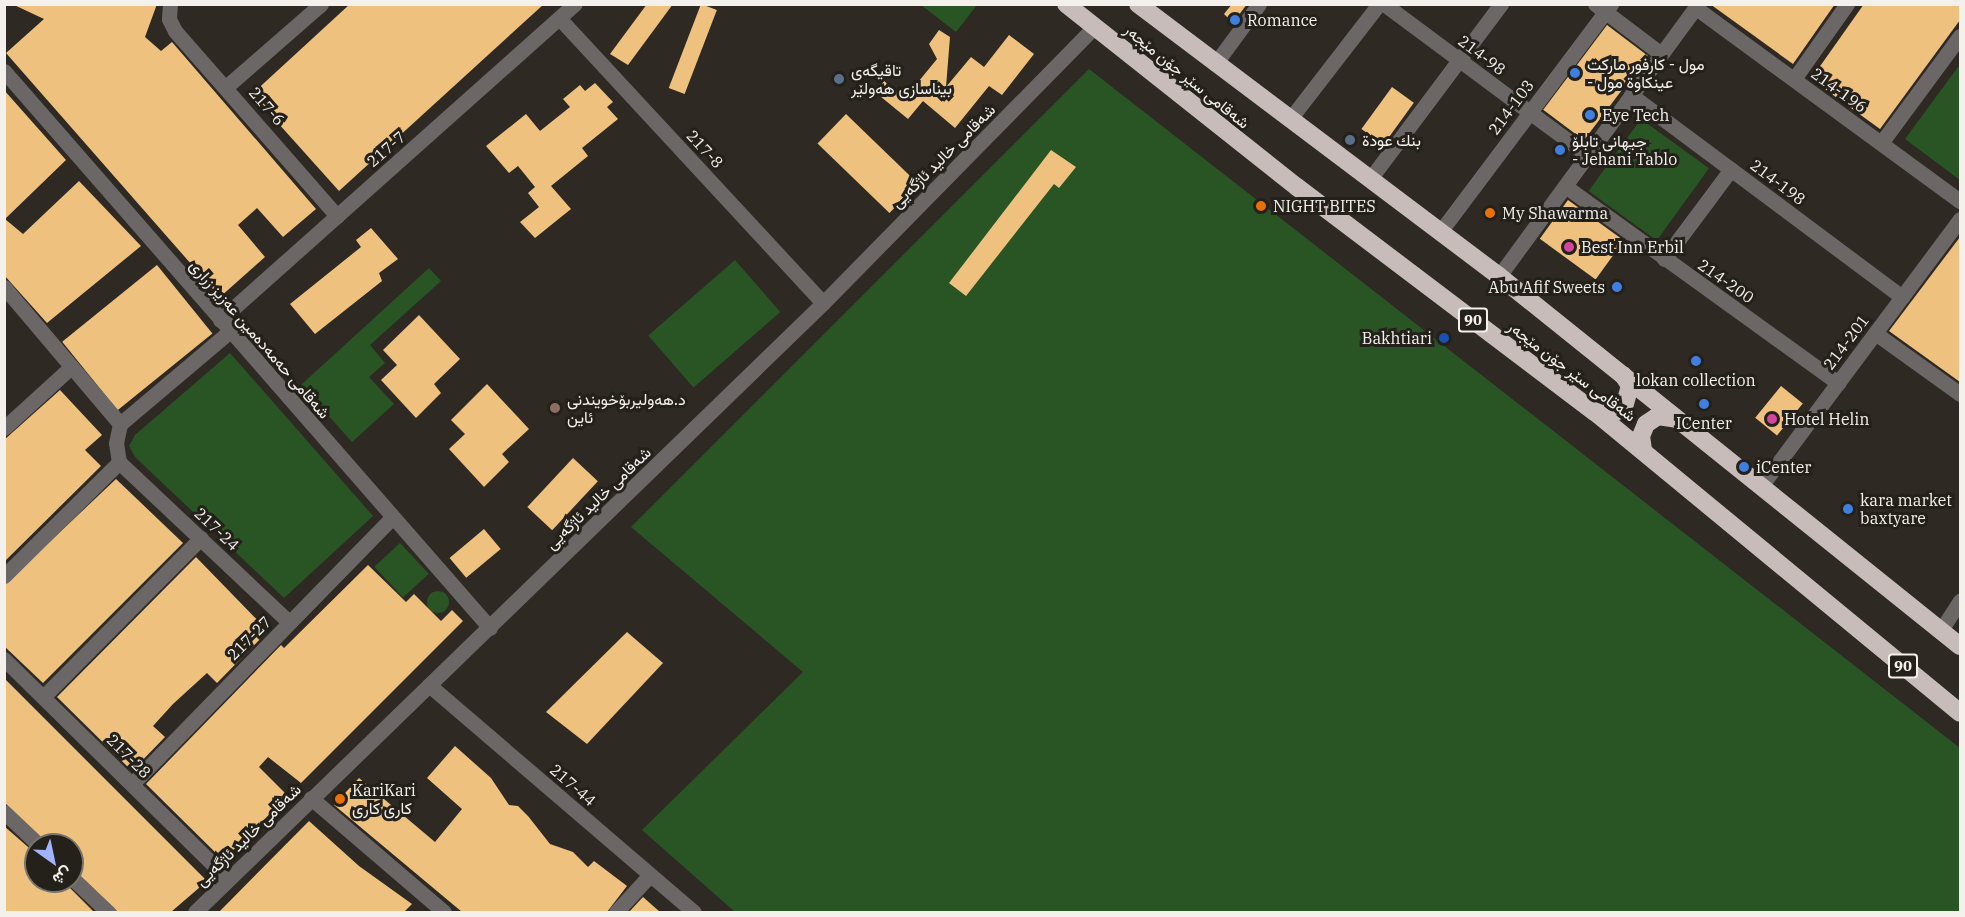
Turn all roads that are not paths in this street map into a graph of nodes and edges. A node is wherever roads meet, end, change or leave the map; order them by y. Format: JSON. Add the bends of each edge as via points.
{"nodes":[{"id":1,"x":321,"y":4,"type":"edge"},
{"id":2,"x":575,"y":4,"type":"edge"},
{"id":3,"x":1066,"y":4,"type":"edge"},
{"id":4,"x":1259,"y":4,"type":"edge"},
{"id":5,"x":1379,"y":4,"type":"edge"},
{"id":6,"x":1384,"y":4,"type":"edge"},
{"id":7,"x":1501,"y":4,"type":"edge"},
{"id":8,"x":1847,"y":4,"type":"edge"},
{"id":9,"x":1144,"y":6,"type":"edge"},
{"id":10,"x":1697,"y":6,"type":"edge"},
{"id":11,"x":1604,"y":7,"type":"edge"},
{"id":12,"x":170,"y":12,"type":"edge"},
{"id":13,"x":560,"y":19,"type":"junction"},
{"id":14,"x":1095,"y":26,"type":"junction"},
{"id":15,"x":1958,"y":45,"type":"edge"},
{"id":16,"x":1661,"y":54,"type":"junction"},
{"id":17,"x":1459,"y":60,"type":"junction"},
{"id":18,"x":1215,"y":64,"type":"junction"},
{"id":19,"x":4,"y":71,"type":"edge"},
{"id":20,"x":1794,"y":79,"type":"junction"},
{"id":21,"x":226,"y":87,"type":"junction"},
{"id":22,"x":1631,"y":95,"type":"junction"},
{"id":23,"x":1530,"y":112,"type":"junction"},
{"id":24,"x":1290,"y":119,"type":"junction"},
{"id":25,"x":1881,"y":143,"type":"junction"},
{"id":26,"x":1587,"y":155,"type":"junction"},
{"id":27,"x":1731,"y":169,"type":"junction"},
{"id":28,"x":1370,"y":179,"type":"junction"},
{"id":29,"x":1565,"y":186,"type":"junction"},
{"id":30,"x":1960,"y":201,"type":"edge"},
{"id":31,"x":337,"y":216,"type":"junction"},
{"id":32,"x":1960,"y":219,"type":"edge"},
{"id":33,"x":1440,"y":231,"type":"junction"},
{"id":34,"x":1664,"y":260,"type":"junction"},
{"id":35,"x":1499,"y":276,"type":"junction"},
{"id":36,"x":4,"y":287,"type":"edge"},
{"id":37,"x":1902,"y":297,"type":"junction"},
{"id":38,"x":823,"y":303,"type":"junction"},
{"id":39,"x":225,"y":326,"type":"junction"},
{"id":40,"x":1875,"y":333,"type":"junction"},
{"id":41,"x":70,"y":367,"type":"junction"},
{"id":42,"x":1623,"y":375,"type":"junction"},
{"id":43,"x":1838,"y":383,"type":"junction"},
{"id":44,"x":1960,"y":394,"type":"edge"},
{"id":45,"x":1595,"y":412,"type":"junction"},
{"id":46,"x":1678,"y":419,"type":"junction"},
{"id":47,"x":120,"y":424,"type":"junction"},
{"id":48,"x":4,"y":428,"type":"edge"},
{"id":49,"x":1643,"y":450,"type":"junction"},
{"id":50,"x":119,"y":462,"type":"junction"},
{"id":51,"x":1761,"y":486,"type":"junction"},
{"id":52,"x":392,"y":518,"type":"junction"},
{"id":53,"x":201,"y":538,"type":"junction"},
{"id":54,"x":4,"y":576,"type":"edge"},
{"id":55,"x":1960,"y":601,"type":"edge"},
{"id":56,"x":289,"y":622,"type":"junction"},
{"id":57,"x":490,"y":628,"type":"junction"},
{"id":58,"x":1941,"y":630,"type":"junction"},
{"id":59,"x":1960,"y":646,"type":"edge"},
{"id":60,"x":4,"y":659,"type":"edge"},
{"id":61,"x":429,"y":685,"type":"junction"},
{"id":62,"x":43,"y":697,"type":"junction"},
{"id":63,"x":1960,"y":713,"type":"edge"},
{"id":64,"x":132,"y":784,"type":"junction"},
{"id":65,"x":311,"y":798,"type":"junction"},
{"id":66,"x":4,"y":812,"type":"edge"},
{"id":67,"x":26,"y":833,"type":"edge"},
{"id":68,"x":650,"y":875,"type":"junction"},
{"id":69,"x":228,"y":879,"type":"junction"},
{"id":70,"x":84,"y":889,"type":"edge"},
{"id":71,"x":436,"y":910,"type":"edge"},
{"id":72,"x":108,"y":912,"type":"edge"},
{"id":73,"x":195,"y":912,"type":"edge"},
{"id":74,"x":616,"y":912,"type":"edge"},
{"id":75,"x":694,"y":912,"type":"edge"}],
"edges":[{"from":1,"to":21,"type":"street"},
{"from":2,"to":13,"type":"street","name":"217-7"},
{"from":3,"to":14,"type":"highway","name":"شەقامی سێر جۆن مێجەر","number":"90"},
{"from":4,"to":18,"type":"street"},
{"from":5,"to":24,"type":"street"},
{"from":6,"to":17,"type":"street","name":"214-98"},
{"from":7,"to":17,"type":"street"},
{"from":8,"to":20,"type":"street"},
{"from":9,"to":18,"type":"highway","name":"شەقامی سێر جۆن مێجەر"},
{"from":10,"to":16,"type":"street"},
{"from":10,"to":20,"type":"street","name":"214-196"},
{"from":11,"to":16,"type":"street"},
{"from":11,"to":23,"type":"street","name":"214-103"},
{"from":12,"to":21,"type":"street","name":"217-6"},
{"from":13,"to":31,"type":"street","name":"217-7"},
{"from":13,"to":38,"type":"street","name":"217-8"},
{"from":14,"to":38,"type":"street","name":"شەقامی خالید ئاژگەیی"},
{"from":14,"to":45,"type":"highway","name":"شەقامی سێر جۆن مێجەر","number":"90","via":[[1241,144]]},
{"from":15,"to":25,"type":"street"},
{"from":16,"to":22,"type":"street"},
{"from":17,"to":23,"type":"street","name":"214-98"},
{"from":17,"to":28,"type":"street"},
{"from":18,"to":24,"type":"highway","name":"شەقامی سێر جۆن مێجەر"},
{"from":19,"to":39,"type":"street","name":"شەقامی حەمەدەمین عەزیز زراری"},
{"from":20,"to":25,"type":"street","name":"214-196"},
{"from":21,"to":31,"type":"street","name":"217-6"},
{"from":22,"to":26,"type":"street"},
{"from":22,"to":27,"type":"street","name":"214-198"},
{"from":23,"to":26,"type":"street","name":"214-98"},
{"from":23,"to":33,"type":"street","name":"214-103"},
{"from":24,"to":28,"type":"highway","name":"شەقامی سێر جۆن مێجەر"},
{"from":25,"to":30,"type":"street","name":"214-196"},
{"from":26,"to":29,"type":"street"},
{"from":27,"to":34,"type":"street"},
{"from":27,"to":37,"type":"street","name":"214-198"},
{"from":28,"to":33,"type":"highway","name":"شەقامی سێر جۆن مێجەر"},
{"from":29,"to":34,"type":"street","name":"214-200"},
{"from":29,"to":35,"type":"street"},
{"from":31,"to":39,"type":"street","name":"217-7"},
{"from":32,"to":37,"type":"street","name":"214-201"},
{"from":33,"to":35,"type":"highway","name":"شەقامی سێر جۆن مێجەر"},
{"from":34,"to":43,"type":"street","name":"214-200"},
{"from":35,"to":42,"type":"highway","name":"شەقامی سێر جۆن مێجەر"},
{"from":36,"to":41,"type":"street"},
{"from":37,"to":40,"type":"street","name":"214-201"},
{"from":38,"to":57,"type":"street","name":"شەقامی خالید ئاژگەیی"},
{"from":39,"to":47,"type":"street","name":"217-7"},
{"from":39,"to":52,"type":"street","name":"شەقامی حەمەدەمین عەزیز زراری"},
{"from":40,"to":43,"type":"street","name":"214-201"},
{"from":40,"to":44,"type":"street"},
{"from":41,"to":47,"type":"street"},
{"from":41,"to":48,"type":"street"},
{"from":42,"to":45,"type":"highway","via":[[1630,386],[1624,407],[1612,414]]},
{"from":42,"to":46,"type":"highway","name":"شەقامی سێر جۆن مێجەر"},
{"from":43,"to":51,"type":"street","name":"214-201"},
{"from":45,"to":49,"type":"highway","name":"شەقامی سێر جۆن مێجەر","number":"90"},
{"from":46,"to":49,"type":"highway","via":[[1665,415],[1652,419],[1641,436]]},
{"from":46,"to":51,"type":"highway","name":"شەقامی سێر جۆن مێجەر"},
{"from":47,"to":50,"type":"street","via":[[116,443]]},
{"from":49,"to":63,"type":"highway","name":"شەقامی سێر جۆن مێجەر","number":"90"},
{"from":50,"to":53,"type":"street","name":"217-24"},
{"from":50,"to":54,"type":"street"},
{"from":51,"to":58,"type":"highway","name":"شەقامی سێر جۆن مێجەر"},
{"from":52,"to":56,"type":"street","name":"217-27"},
{"from":52,"to":57,"type":"street","name":"شەقامی حەمەدەمین عەزیز زراری"},
{"from":53,"to":56,"type":"street","name":"217-24"},
{"from":53,"to":62,"type":"street"},
{"from":55,"to":58,"type":"street"},
{"from":56,"to":64,"type":"street","name":"217-27"},
{"from":57,"to":61,"type":"street","name":"شەقامی خالید ئاژگەیی"},
{"from":58,"to":59,"type":"highway","name":"شەقامی سێر جۆن مێجەر"},
{"from":60,"to":62,"type":"street","name":"217-28"},
{"from":61,"to":65,"type":"street","name":"شەقامی خالید ئاژگەیی"},
{"from":61,"to":68,"type":"street","name":"217-44"},
{"from":62,"to":64,"type":"street","name":"217-28"},
{"from":64,"to":69,"type":"street","name":"217-28"},
{"from":65,"to":69,"type":"street","name":"شەقامی خالید ئاژگەیی"},
{"from":65,"to":71,"type":"street"},
{"from":66,"to":67,"type":"street"},
{"from":68,"to":74,"type":"street"},
{"from":68,"to":75,"type":"street","name":"217-44"},
{"from":69,"to":73,"type":"street","name":"شەقامی خالید ئاژگەیی"},
{"from":70,"to":72,"type":"street"}]}
